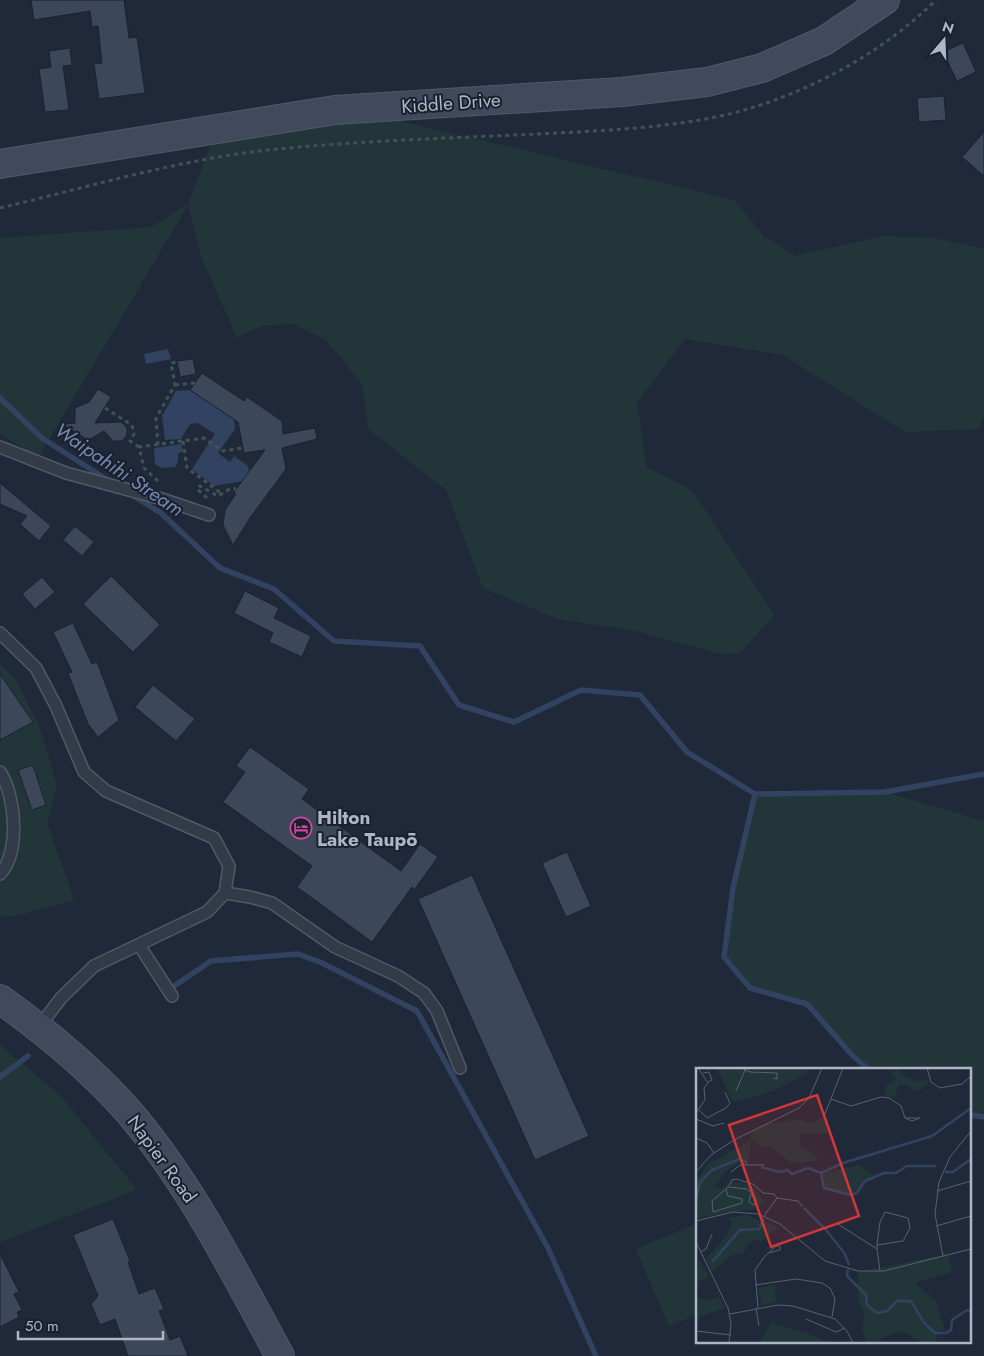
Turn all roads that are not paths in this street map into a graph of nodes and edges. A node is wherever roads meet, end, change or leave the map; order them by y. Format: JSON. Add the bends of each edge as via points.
{"nodes":[{"id":1,"x":885,"y":0,"type":"edge"},
{"id":2,"x":0,"y":164,"type":"edge"},
{"id":3,"x":0,"y":447,"type":"edge"},
{"id":4,"x":209,"y":515,"type":"dead end"},
{"id":5,"x":0,"y":633,"type":"edge"},
{"id":6,"x":0,"y":772,"type":"edge"},
{"id":7,"x":0,"y":874,"type":"edge"},
{"id":8,"x":225,"y":893,"type":"junction"},
{"id":9,"x":139,"y":945,"type":"junction"},
{"id":10,"x":172,"y":996,"type":"dead end"},
{"id":11,"x":0,"y":999,"type":"edge"},
{"id":12,"x":39,"y":1027,"type":"junction"},
{"id":13,"x":460,"y":1068,"type":"dead end"},
{"id":14,"x":280,"y":1356,"type":"edge"}],
"edges":[{"from":1,"to":2,"type":"street","name":"Kiddle Drive","via":[[824,41],[762,68],[708,82],[622,92],[335,110]]},
{"from":3,"to":4,"type":"lane","via":[[66,473]]},
{"from":5,"to":8,"type":"lane","via":[[36,668],[84,772],[106,791],[214,838],[229,866]]},
{"from":6,"to":7,"type":"lane","via":[[10,796],[14,837],[7,866]]},
{"from":8,"to":9,"type":"lane","via":[[207,912]]},
{"from":8,"to":13,"type":"lane","via":[[272,904],[335,947],[398,976],[424,993],[437,1011]]},
{"from":9,"to":10,"type":"lane"},
{"from":9,"to":12,"type":"lane","via":[[94,966],[61,998]]},
{"from":11,"to":12,"type":"street","name":"Napier Road"},
{"from":12,"to":14,"type":"street","name":"Napier Road","via":[[105,1087],[164,1157],[214,1236]]}]}
